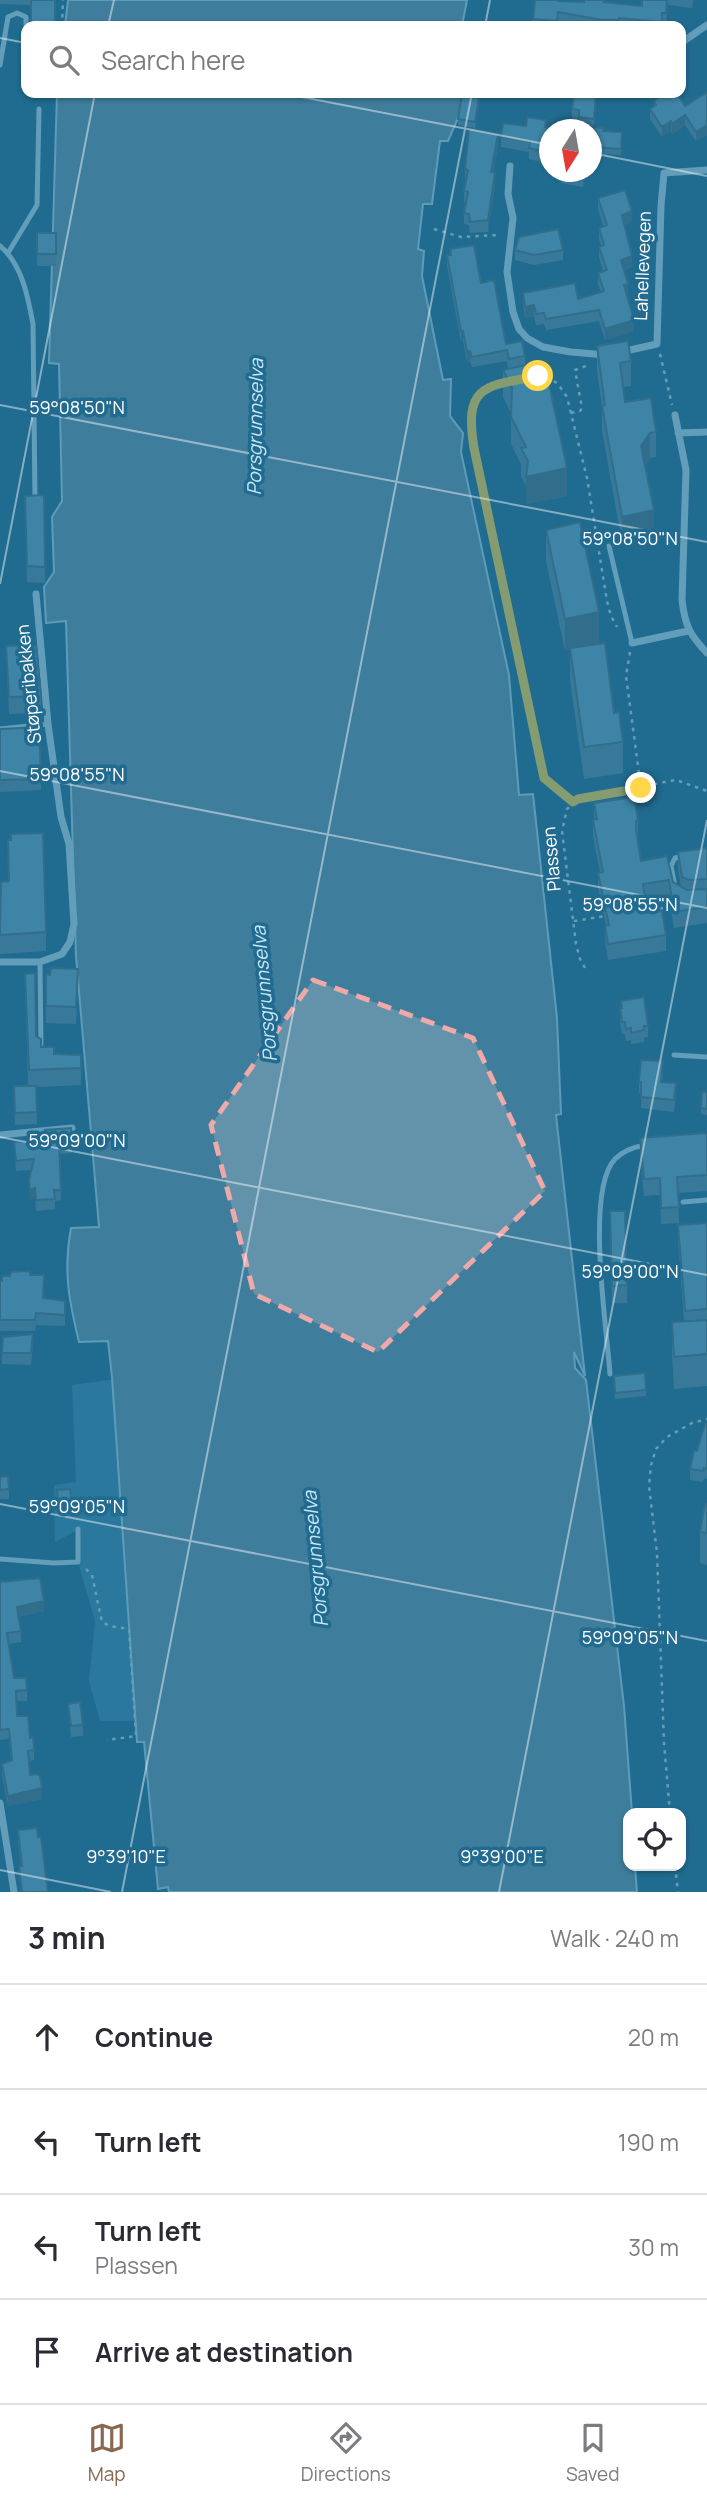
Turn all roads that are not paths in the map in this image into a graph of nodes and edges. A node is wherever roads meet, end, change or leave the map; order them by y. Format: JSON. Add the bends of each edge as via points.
{"nodes":[{"id":1,"x":26,"y":21,"type":"edge"},
{"id":2,"x":707,"y":24,"type":"edge"},
{"id":3,"x":686,"y":40,"type":"edge"},
{"id":4,"x":0,"y":65,"type":"edge"},
{"id":5,"x":39,"y":109,"type":"dead end"},
{"id":6,"x":510,"y":166,"type":"dead end"},
{"id":7,"x":707,"y":170,"type":"edge"},
{"id":8,"x":0,"y":246,"type":"edge"},
{"id":9,"x":8,"y":253,"type":"junction"},
{"id":10,"x":675,"y":415,"type":"road end"},
{"id":11,"x":707,"y":432,"type":"edge"},
{"id":12,"x":678,"y":433,"type":"junction"},
{"id":13,"x":35,"y":502,"type":"edge"},
{"id":14,"x":609,"y":546,"type":"dead end"},
{"id":15,"x":36,"y":594,"type":"dead end"},
{"id":16,"x":688,"y":631,"type":"junction"},
{"id":17,"x":632,"y":643,"type":"joint"},
{"id":18,"x":707,"y":653,"type":"edge"},
{"id":19,"x":48,"y":724,"type":"junction"},
{"id":20,"x":0,"y":729,"type":"edge"},
{"id":21,"x":686,"y":856,"type":"edge"},
{"id":22,"x":680,"y":899,"type":"edge"},
{"id":23,"x":0,"y":962,"type":"edge"},
{"id":24,"x":40,"y":962,"type":"junction"},
{"id":25,"x":41,"y":1051,"type":"edge"},
{"id":26,"x":674,"y":1055,"type":"dead end"},
{"id":27,"x":707,"y":1057,"type":"edge"},
{"id":28,"x":72,"y":1128,"type":"edge"},
{"id":29,"x":0,"y":1135,"type":"edge"},
{"id":30,"x":657,"y":1143,"type":"edge"},
{"id":31,"x":707,"y":1200,"type":"edge"},
{"id":32,"x":683,"y":1202,"type":"dead end"},
{"id":33,"x":610,"y":1374,"type":"dead end"},
{"id":34,"x":78,"y":1529,"type":"dead end"},
{"id":35,"x":0,"y":1559,"type":"edge"},
{"id":36,"x":0,"y":1803,"type":"edge"},
{"id":37,"x":14,"y":1892,"type":"edge"}],
"edges":[{"from":1,"to":4,"type":"lane","via":[[17,13],[8,17]]},
{"from":2,"to":3,"type":"street"},
{"from":5,"to":9,"type":"lane","via":[[37,205]]},
{"from":6,"to":7,"type":"street","name":"Lahellevegen","via":[[508,194],[513,218],[507,272],[519,329],[543,347],[591,355],[657,344],[664,173]]},
{"from":8,"to":9,"type":"lane"},
{"from":9,"to":13,"type":"lane","via":[[28,295],[33,324]]},
{"from":10,"to":12,"type":"street"},
{"from":11,"to":12,"type":"street"},
{"from":12,"to":16,"type":"street","via":[[686,470],[682,600]]},
{"from":14,"to":17,"type":"lane"},
{"from":15,"to":19,"type":"street","name":"Støperibakken"},
{"from":16,"to":17,"type":"street"},
{"from":16,"to":18,"type":"street"},
{"from":19,"to":20,"type":"lane"},
{"from":19,"to":24,"type":"street","name":"Støperibakken","via":[[69,844],[74,924],[62,954]]},
{"from":21,"to":22,"type":"lane","via":[[675,858],[671,866]]},
{"from":23,"to":24,"type":"street"},
{"from":24,"to":25,"type":"lane"},
{"from":26,"to":27,"type":"lane"},
{"from":28,"to":29,"type":"street"},
{"from":30,"to":33,"type":"lane","via":[[632,1148],[615,1159],[600,1198],[598,1226]]},
{"from":31,"to":32,"type":"lane"},
{"from":34,"to":35,"type":"lane","via":[[78,1562]]},
{"from":36,"to":37,"type":"street"}]}
